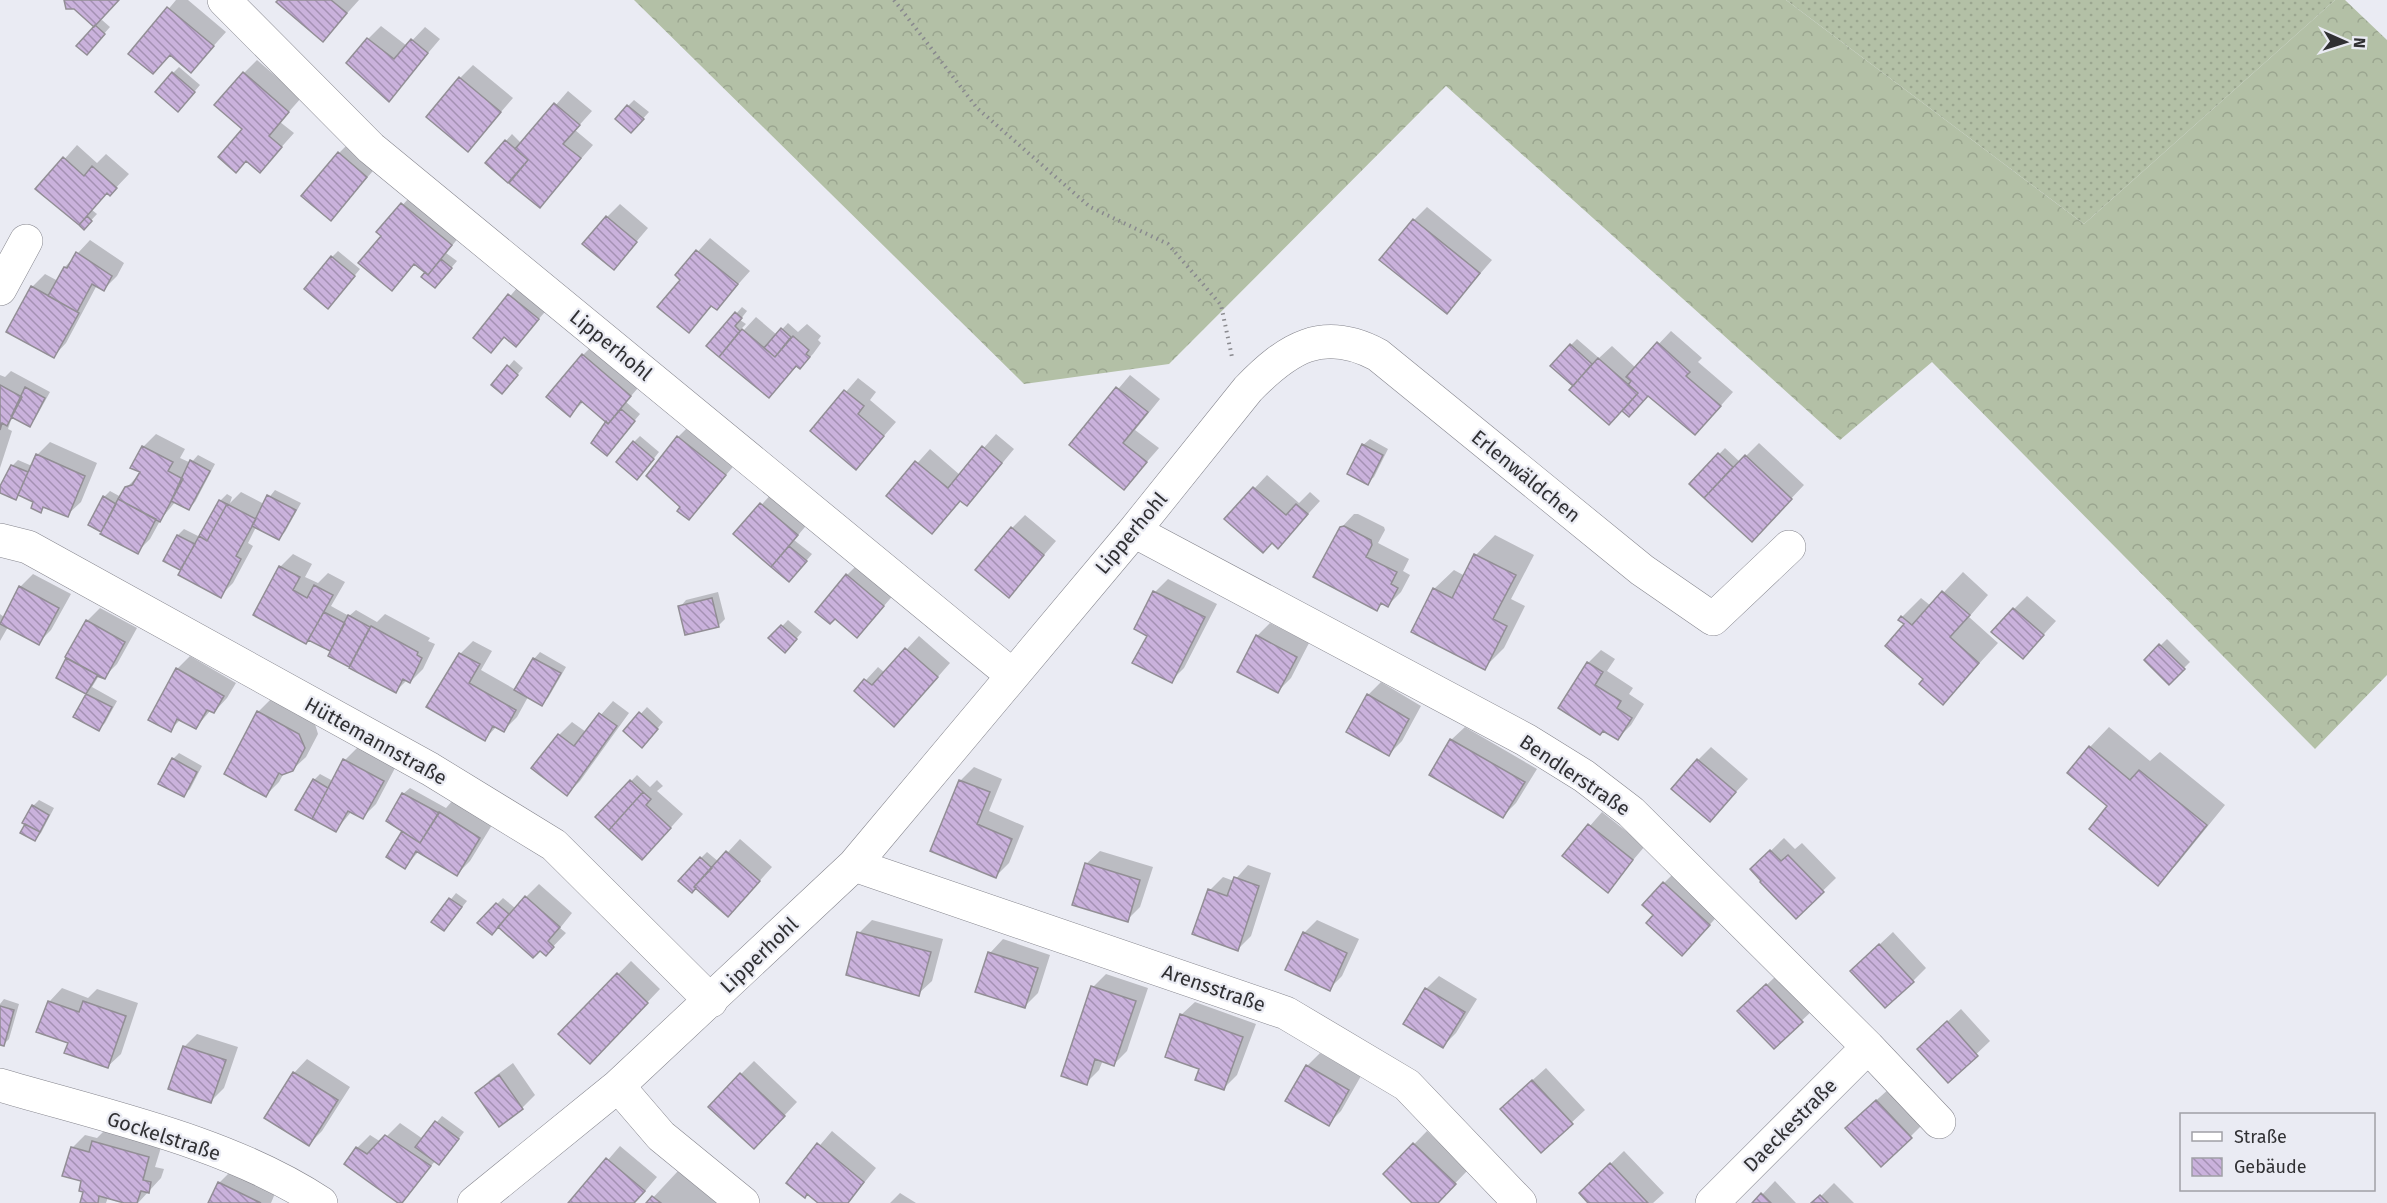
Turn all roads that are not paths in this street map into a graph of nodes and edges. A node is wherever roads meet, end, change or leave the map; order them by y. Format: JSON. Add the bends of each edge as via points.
{"nodes":[{"id":1,"x":224,"y":0,"type":"edge"},
{"id":2,"x":26,"y":241,"type":"dead end"},
{"id":3,"x":0,"y":289,"type":"edge"},
{"id":4,"x":1248,"y":389,"type":"joint"},
{"id":5,"x":1134,"y":531,"type":"junction"},
{"id":6,"x":0,"y":540,"type":"edge"},
{"id":7,"x":1789,"y":547,"type":"dead end"},
{"id":8,"x":1012,"y":675,"type":"junction"},
{"id":9,"x":854,"y":865,"type":"junction"},
{"id":10,"x":711,"y":1001,"type":"junction"},
{"id":11,"x":1868,"y":1047,"type":"junction"},
{"id":12,"x":0,"y":1085,"type":"edge"},
{"id":13,"x":618,"y":1086,"type":"junction"},
{"id":14,"x":1939,"y":1122,"type":"dead end"},
{"id":15,"x":321,"y":1203,"type":"edge"},
{"id":16,"x":474,"y":1203,"type":"edge"},
{"id":17,"x":743,"y":1203,"type":"edge"},
{"id":18,"x":1520,"y":1203,"type":"edge"},
{"id":19,"x":1712,"y":1203,"type":"edge"}],
"edges":[{"from":1,"to":8,"type":"street","name":"Lipperhohl","via":[[372,148]]},
{"from":2,"to":3,"type":"street"},
{"from":4,"to":5,"type":"street","name":"Lipperhohl"},
{"from":4,"to":7,"type":"street","name":"Erlenwäldchen","via":[[1289,352],[1307,344],[1328,341],[1361,345],[1642,570],[1713,620]]},
{"from":5,"to":8,"type":"street","name":"Lipperhohl"},
{"from":5,"to":11,"type":"street","name":"Bendlerstraße","via":[[1526,740],[1584,776],[1631,812]]},
{"from":6,"to":10,"type":"street","name":"Hüttemannstraße","via":[[28,547],[90,581],[430,769],[554,845]]},
{"from":8,"to":9,"type":"street","name":"Lipperhohl"},
{"from":9,"to":10,"type":"street","name":"Lipperhohl"},
{"from":9,"to":18,"type":"street","name":"Arensstraße","via":[[1286,1013],[1407,1085]]},
{"from":10,"to":13,"type":"street","name":"Lipperhohl"},
{"from":11,"to":14,"type":"street","name":"Bendlerstraße"},
{"from":11,"to":19,"type":"street","name":"Daeckestraße"},
{"from":12,"to":15,"type":"street","name":"Gockelstraße","via":[[182,1138],[289,1182]]},
{"from":13,"to":16,"type":"street","name":"Lipperhohl"},
{"from":13,"to":17,"type":"street","via":[[661,1136]]}]}
